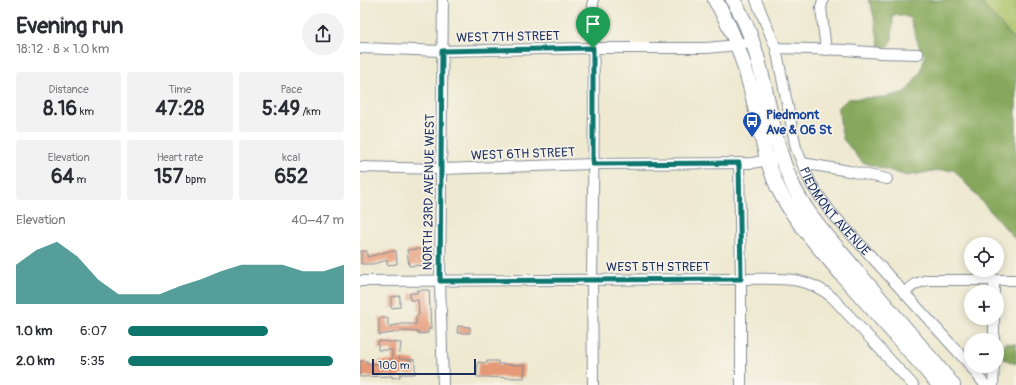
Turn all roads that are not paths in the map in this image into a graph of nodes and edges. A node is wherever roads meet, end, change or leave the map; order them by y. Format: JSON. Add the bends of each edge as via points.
{"nodes":[{"id":1,"x":443,"y":0,"type":"edge"},
{"id":2,"x":593,"y":0,"type":"edge"},
{"id":3,"x":715,"y":0,"type":"edge"},
{"id":4,"x":733,"y":0,"type":"edge"},
{"id":5,"x":756,"y":0,"type":"edge"},
{"id":6,"x":823,"y":0,"type":"edge"},
{"id":7,"x":752,"y":40,"type":"junction"},
{"id":8,"x":738,"y":45,"type":"junction"},
{"id":9,"x":360,"y":48,"type":"edge"},
{"id":10,"x":593,"y":48,"type":"junction"},
{"id":11,"x":776,"y":48,"type":"junction"},
{"id":12,"x":826,"y":50,"type":"junction"},
{"id":13,"x":442,"y":51,"type":"junction"},
{"id":14,"x":918,"y":54,"type":"dead end"},
{"id":15,"x":782,"y":157,"type":"junction"},
{"id":16,"x":768,"y":161,"type":"junction"},
{"id":17,"x":739,"y":163,"type":"junction"},
{"id":18,"x":593,"y":164,"type":"junction"},
{"id":19,"x":802,"y":164,"type":"junction"},
{"id":20,"x":360,"y":167,"type":"edge"},
{"id":21,"x":442,"y":170,"type":"junction"},
{"id":22,"x":887,"y":179,"type":"dead end"},
{"id":23,"x":741,"y":279,"type":"junction"},
{"id":24,"x":994,"y":279,"type":"junction"},
{"id":25,"x":592,"y":280,"type":"junction"},
{"id":26,"x":1016,"y":280,"type":"edge"},
{"id":27,"x":360,"y":281,"type":"edge"},
{"id":28,"x":440,"y":281,"type":"junction"},
{"id":29,"x":994,"y":285,"type":"edge"},
{"id":30,"x":904,"y":293,"type":"junction"},
{"id":31,"x":994,"y":373,"type":"edge"},
{"id":32,"x":443,"y":385,"type":"edge"},
{"id":33,"x":593,"y":385,"type":"edge"},
{"id":34,"x":740,"y":385,"type":"edge"},
{"id":35,"x":913,"y":385,"type":"edge"},
{"id":36,"x":939,"y":385,"type":"edge"},
{"id":37,"x":953,"y":385,"type":"edge"},
{"id":38,"x":985,"y":385,"type":"edge"},
{"id":39,"x":993,"y":385,"type":"edge"}],
"edges":[{"from":1,"to":13,"type":"street","name":"NORTH 23RD AVENUE WEST"},
{"from":2,"to":10,"type":"street"},
{"from":3,"to":8,"type":"highway"},
{"from":4,"to":7,"type":"highway","name":"PIEDMONT AVENUE"},
{"from":5,"to":11,"type":"street","name":"PIEDMONT AVENUE"},
{"from":6,"to":12,"type":"street","via":[[821,8]]},
{"from":7,"to":8,"type":"street","name":"WEST 7TH STREET"},
{"from":7,"to":15,"type":"highway","name":"PIEDMONT AVENUE"},
{"from":8,"to":10,"type":"street","name":"WEST 7TH STREET","via":[[706,48]]},
{"from":8,"to":16,"type":"highway"},
{"from":9,"to":13,"type":"street","name":"WEST 7TH STREET"},
{"from":10,"to":13,"type":"street","name":"WEST 7TH STREET"},
{"from":10,"to":18,"type":"street"},
{"from":11,"to":12,"type":"street"},
{"from":11,"to":19,"type":"street","name":"PIEDMONT AVENUE","via":[[796,148]]},
{"from":12,"to":14,"type":"street"},
{"from":13,"to":21,"type":"street","name":"NORTH 23RD AVENUE WEST"},
{"from":15,"to":16,"type":"street","name":"WEST 6TH STREET"},
{"from":15,"to":37,"type":"highway","name":"PIEDMONT AVENUE","via":[[793,186],[811,215]]},
{"from":16,"to":17,"type":"street","name":"WEST 6TH STREET"},
{"from":16,"to":36,"type":"highway","via":[[780,191],[799,223]]},
{"from":17,"to":18,"type":"street","name":"WEST 6TH STREET"},
{"from":17,"to":23,"type":"street"},
{"from":18,"to":21,"type":"street","name":"WEST 6TH STREET"},
{"from":18,"to":25,"type":"street"},
{"from":19,"to":22,"type":"street"},
{"from":19,"to":30,"type":"street","name":"PIEDMONT AVENUE","via":[[811,184],[829,210]]},
{"from":20,"to":21,"type":"street","name":"WEST 6TH STREET"},
{"from":21,"to":28,"type":"street","name":"NORTH 23RD AVENUE WEST"},
{"from":23,"to":25,"type":"street","name":"WEST 5TH STREET"},
{"from":23,"to":34,"type":"street"},
{"from":23,"to":35,"type":"street","name":"WEST 5TH STREET","via":[[792,279],[818,287],[828,294]]},
{"from":24,"to":26,"type":"street"},
{"from":24,"to":29,"type":"street"},
{"from":24,"to":30,"type":"street","via":[[927,280],[915,284]]},
{"from":25,"to":28,"type":"street","name":"WEST 5TH STREET"},
{"from":25,"to":33,"type":"street"},
{"from":27,"to":28,"type":"street","name":"WEST 5TH STREET"},
{"from":28,"to":32,"type":"street","name":"NORTH 23RD AVENUE WEST"},
{"from":30,"to":38,"type":"street","name":"PIEDMONT AVENUE"},
{"from":31,"to":39,"type":"street"}]}
